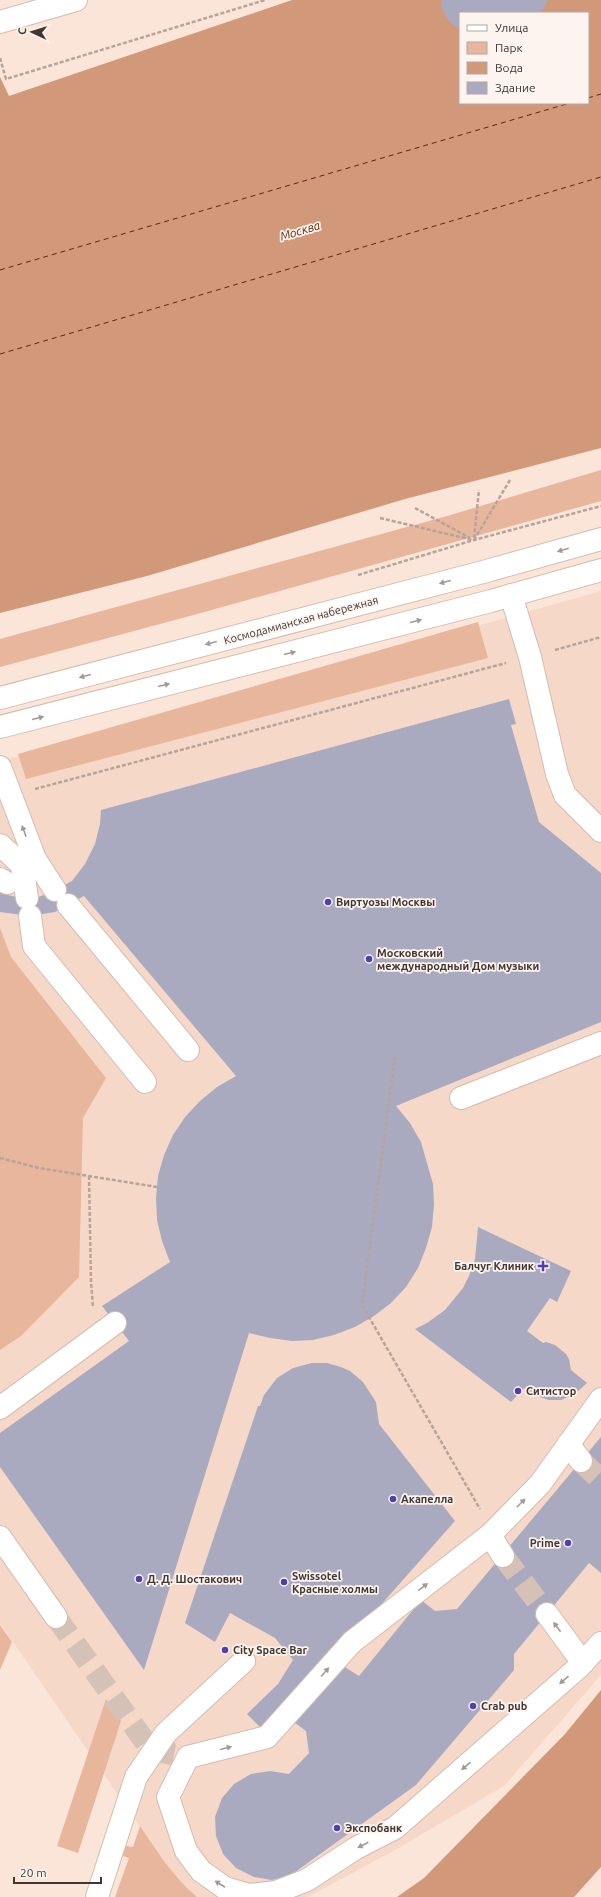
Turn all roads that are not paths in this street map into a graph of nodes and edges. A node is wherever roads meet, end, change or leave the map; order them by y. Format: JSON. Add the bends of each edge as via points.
{"nodes":[{"id":1,"x":76,"y":0,"type":"edge"},
{"id":2,"x":0,"y":22,"type":"edge"},
{"id":3,"x":601,"y":539,"type":"edge"},
{"id":4,"x":601,"y":570,"type":"edge"},
{"id":5,"x":511,"y":595,"type":"junction"},
{"id":6,"x":0,"y":698,"type":"edge"},
{"id":7,"x":0,"y":727,"type":"edge"},
{"id":8,"x":0,"y":767,"type":"edge"},
{"id":9,"x":601,"y":830,"type":"edge"},
{"id":10,"x":0,"y":845,"type":"edge"},
{"id":11,"x":28,"y":862,"type":"junction"},
{"id":12,"x":601,"y":1043,"type":"edge"},
{"id":13,"x":188,"y":1050,"type":"dead end"},
{"id":14,"x":145,"y":1082,"type":"dead end"},
{"id":15,"x":461,"y":1098,"type":"dead end"},
{"id":16,"x":115,"y":1323,"type":"dead end"},
{"id":17,"x":601,"y":1399,"type":"edge"},
{"id":18,"x":0,"y":1408,"type":"edge"},
{"id":19,"x":568,"y":1444,"type":"junction"},
{"id":20,"x":581,"y":1461,"type":"tunnel mouth"},
{"id":21,"x":490,"y":1535,"type":"junction"},
{"id":22,"x":0,"y":1537,"type":"edge"},
{"id":23,"x":503,"y":1556,"type":"tunnel mouth"},
{"id":24,"x":547,"y":1614,"type":"tunnel mouth"},
{"id":25,"x":56,"y":1617,"type":"tunnel mouth"},
{"id":26,"x":601,"y":1643,"type":"edge"},
{"id":27,"x":244,"y":1661,"type":"dead end"},
{"id":28,"x":583,"y":1663,"type":"junction"},
{"id":29,"x":96,"y":1897,"type":"edge"}],
"edges":[{"from":1,"to":2,"type":"main road"},
{"from":3,"to":6,"type":"main road","name":"Космодамианская набережная","one_way":true},
{"from":4,"to":5,"type":"main road"},
{"from":7,"to":5,"type":"main road","one_way":true},
{"from":5,"to":9,"type":"main road","via":[[530,657],[557,774],[565,795]]},
{"from":11,"to":8,"type":"main road","one_way":true,"via":[[11,795]]},
{"from":10,"to":11,"type":"main road"},
{"from":11,"to":13,"type":"main road","via":[[62,898]]},
{"from":11,"to":14,"type":"main road","via":[[28,907],[34,946]]},
{"from":12,"to":15,"type":"main road"},
{"from":16,"to":18,"type":"main road"},
{"from":17,"to":19,"type":"main road"},
{"from":19,"to":20,"type":"main road"},
{"from":21,"to":19,"type":"main road","one_way":true,"via":[[540,1484]]},
{"from":21,"to":23,"type":"main road"},
{"from":28,"to":21,"type":"main road","one_way":true,"via":[[395,1828],[356,1848],[307,1880],[276,1892],[249,1895],[219,1884],[201,1871],[186,1851],[168,1797],[188,1758],[267,1737],[352,1642]]},
{"from":22,"to":25,"type":"main road"},
{"from":28,"to":24,"type":"main road","one_way":true},
{"from":26,"to":28,"type":"main road"},
{"from":27,"to":29,"type":"main road","via":[[166,1733],[136,1777]]}]}
